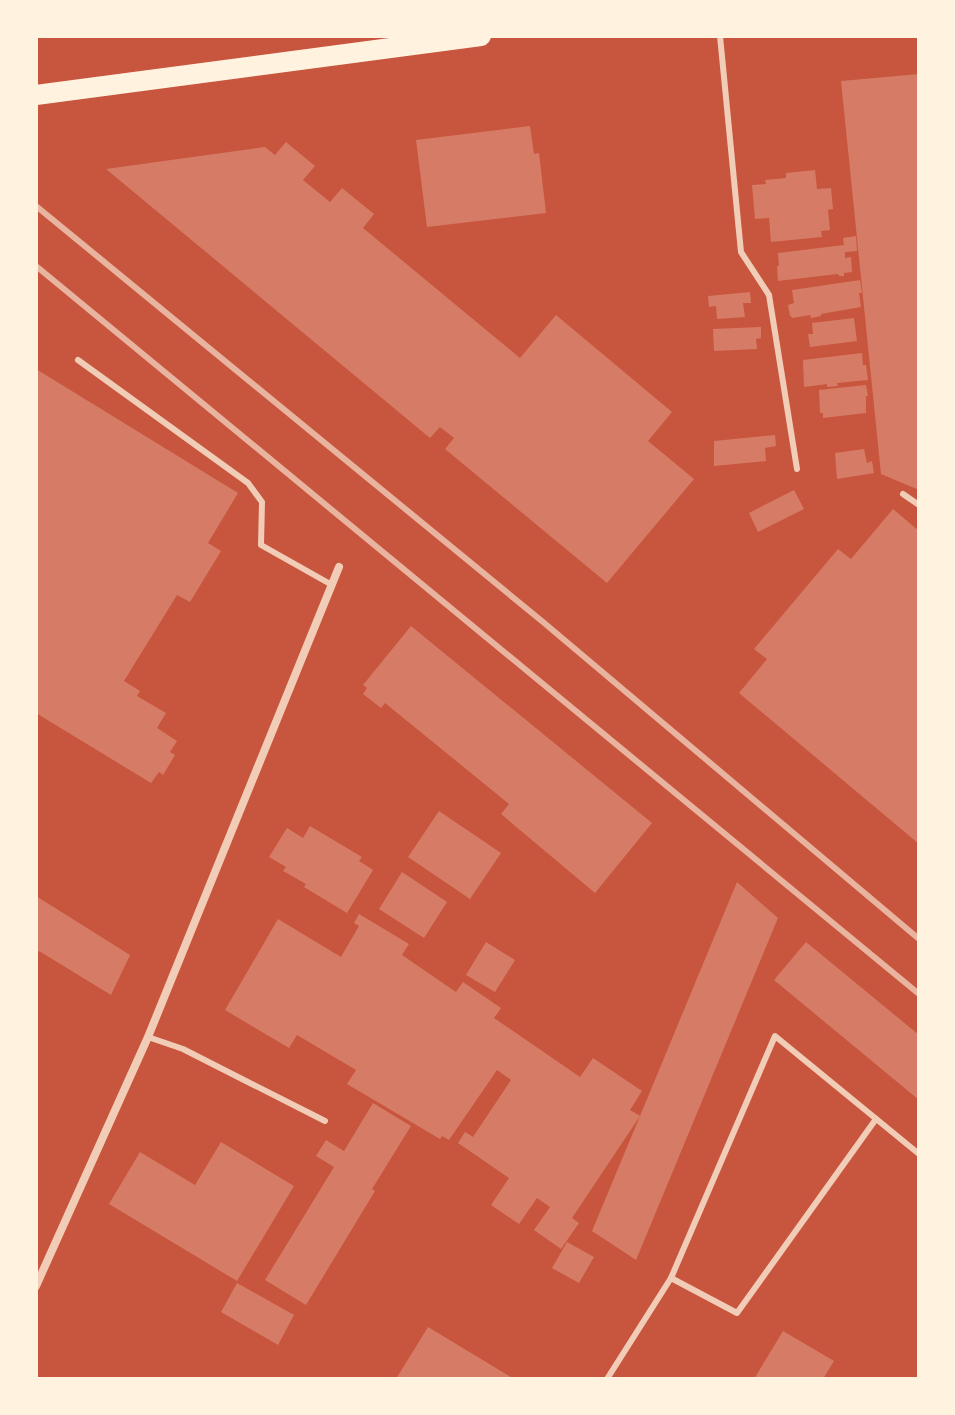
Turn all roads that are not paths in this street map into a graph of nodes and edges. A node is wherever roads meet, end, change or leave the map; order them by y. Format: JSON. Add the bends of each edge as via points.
{"nodes":[{"id":1,"x":481,"y":36,"type":"edge"},
{"id":2,"x":720,"y":36,"type":"edge"},
{"id":3,"x":36,"y":95,"type":"edge"},
{"id":4,"x":78,"y":360,"type":"dead end"},
{"id":5,"x":797,"y":469,"type":"dead end"},
{"id":6,"x":903,"y":494,"type":"dead end"},
{"id":7,"x":919,"y":505,"type":"edge"},
{"id":8,"x":339,"y":567,"type":"dead end"},
{"id":9,"x":332,"y":585,"type":"junction"},
{"id":10,"x":148,"y":1037,"type":"junction"},
{"id":11,"x":876,"y":1119,"type":"junction"},
{"id":12,"x":325,"y":1121,"type":"dead end"},
{"id":13,"x":919,"y":1154,"type":"edge"},
{"id":14,"x":671,"y":1278,"type":"junction"},
{"id":15,"x":36,"y":1286,"type":"edge"},
{"id":16,"x":607,"y":1379,"type":"edge"}],
"edges":[{"from":1,"to":3,"type":"main road"},
{"from":2,"to":5,"type":"lane","via":[[741,252],[769,295]]},
{"from":4,"to":9,"type":"lane","via":[[248,483],[262,502],[261,545]]},
{"from":6,"to":7,"type":"lane"},
{"from":8,"to":9,"type":"street"},
{"from":9,"to":10,"type":"street"},
{"from":10,"to":12,"type":"lane","via":[[183,1049]]},
{"from":10,"to":15,"type":"street"},
{"from":11,"to":13,"type":"lane"},
{"from":11,"to":14,"type":"lane","via":[[737,1313]]},
{"from":11,"to":14,"type":"lane","via":[[775,1036]]},
{"from":14,"to":16,"type":"lane"}]}
